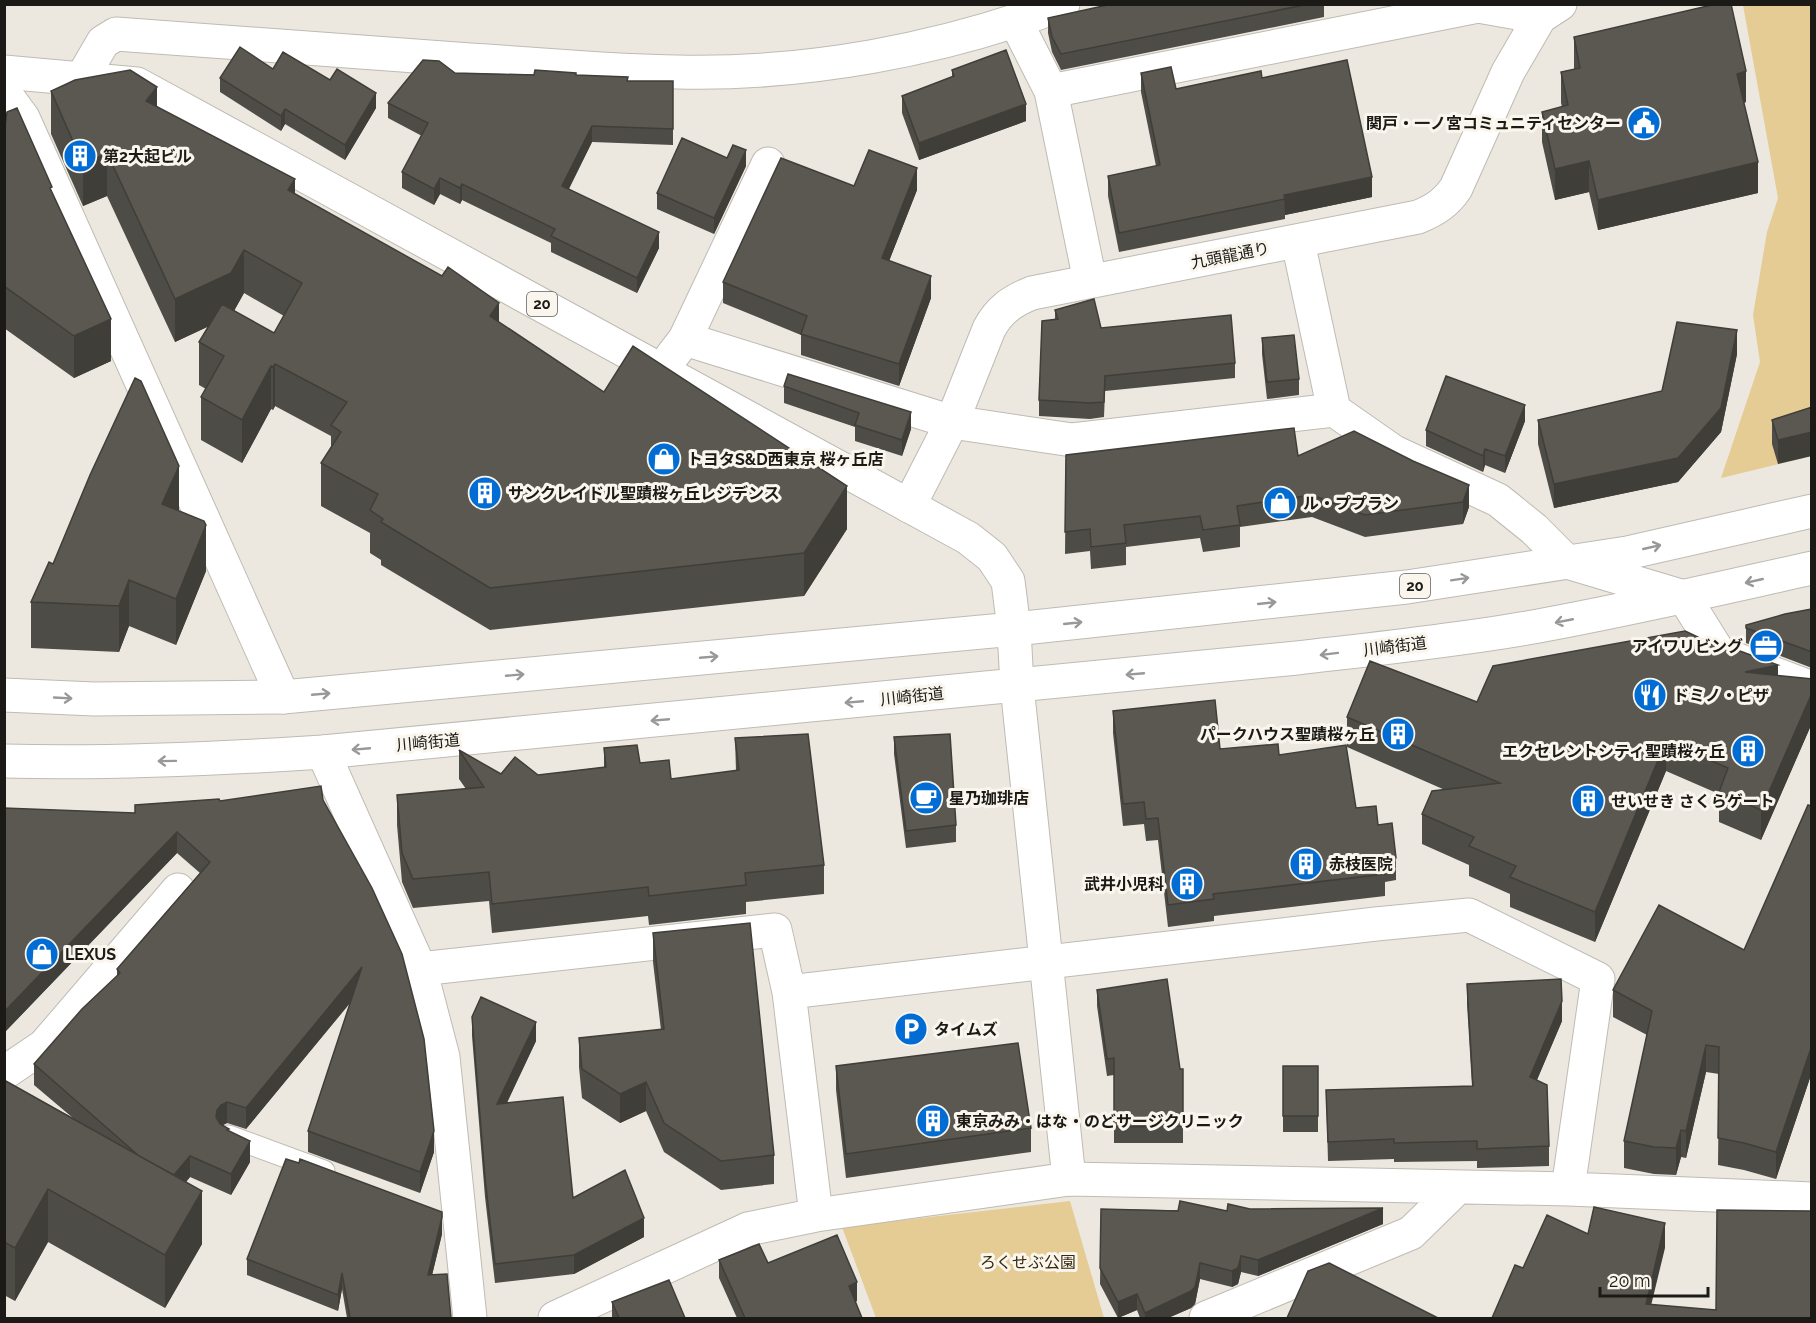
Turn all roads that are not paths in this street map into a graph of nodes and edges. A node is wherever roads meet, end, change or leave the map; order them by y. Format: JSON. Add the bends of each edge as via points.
{"nodes":[{"id":1,"x":1063,"y":4,"type":"edge"},
{"id":2,"x":1550,"y":11,"type":"edge"},
{"id":3,"x":1016,"y":22,"type":"junction"},
{"id":4,"x":4,"y":72,"type":"edge"},
{"id":5,"x":82,"y":78,"type":"junction"},
{"id":6,"x":1051,"y":91,"type":"junction"},
{"id":7,"x":4,"y":92,"type":"edge"},
{"id":8,"x":768,"y":164,"type":"dead end"},
{"id":9,"x":1298,"y":242,"type":"junction"},
{"id":10,"x":1090,"y":281,"type":"junction"},
{"id":11,"x":685,"y":339,"type":"junction"},
{"id":12,"x":662,"y":370,"type":"junction"},
{"id":13,"x":1334,"y":410,"type":"junction"},
{"id":14,"x":952,"y":422,"type":"junction"},
{"id":15,"x":909,"y":506,"type":"junction"},
{"id":16,"x":1812,"y":511,"type":"edge"},
{"id":17,"x":1567,"y":562,"type":"junction"},
{"id":18,"x":1812,"y":568,"type":"edge"},
{"id":19,"x":1684,"y":597,"type":"junction"},
{"id":20,"x":1014,"y":629,"type":"junction"},
{"id":21,"x":1017,"y":686,"type":"junction"},
{"id":22,"x":1812,"y":688,"type":"edge"},
{"id":23,"x":4,"y":695,"type":"edge"},
{"id":24,"x":283,"y":697,"type":"junction"},
{"id":25,"x":322,"y":752,"type":"junction"},
{"id":26,"x":4,"y":760,"type":"edge"},
{"id":27,"x":178,"y":890,"type":"dead end"},
{"id":28,"x":1046,"y":962,"type":"junction"},
{"id":29,"x":420,"y":969,"type":"junction"},
{"id":30,"x":789,"y":992,"type":"junction"},
{"id":31,"x":4,"y":1072,"type":"edge"},
{"id":32,"x":229,"y":1136,"type":"edge"},
{"id":33,"x":339,"y":1176,"type":"edge"},
{"id":34,"x":1069,"y":1179,"type":"junction"},
{"id":35,"x":1457,"y":1188,"type":"junction"},
{"id":36,"x":1568,"y":1189,"type":"junction"},
{"id":37,"x":1812,"y":1199,"type":"edge"},
{"id":38,"x":816,"y":1215,"type":"junction"},
{"id":39,"x":470,"y":1318,"type":"edge"},
{"id":40,"x":555,"y":1318,"type":"edge"},
{"id":41,"x":1206,"y":1318,"type":"edge"}],
"edges":[{"from":1,"to":3,"type":"street"},
{"from":2,"to":6,"type":"street","via":[[1478,6]]},
{"from":2,"to":9,"type":"street","name":"九頭龍通り","via":[[1508,72],[1446,202],[1418,217]]},
{"from":3,"to":5,"type":"street","via":[[906,52],[748,71],[677,72],[116,34],[103,42]]},
{"from":3,"to":6,"type":"street"},
{"from":4,"to":5,"type":"street","number":"20"},
{"from":5,"to":12,"type":"street","number":"20","via":[[137,84]]},
{"from":6,"to":10,"type":"street"},
{"from":7,"to":24,"type":"street","via":[[23,118]]},
{"from":8,"to":11,"type":"street"},
{"from":9,"to":10,"type":"street","name":"九頭龍通り"},
{"from":9,"to":13,"type":"street"},
{"from":10,"to":14,"type":"street","name":"九頭龍通り","via":[[1032,293],[1005,306],[989,329]]},
{"from":11,"to":12,"type":"street"},
{"from":11,"to":14,"type":"street"},
{"from":12,"to":15,"type":"street","number":"20"},
{"from":13,"to":14,"type":"street","via":[[1072,440]]},
{"from":13,"to":17,"type":"street","via":[[1394,452],[1498,500]]},
{"from":14,"to":15,"type":"street","name":"九頭龍通り"},
{"from":15,"to":20,"type":"street","number":"20","via":[[968,538],[992,557],[1008,582]]},
{"from":17,"to":16,"type":"street","number":"20","one_way":true,"via":[[1627,553]]},
{"from":17,"to":19,"type":"street"},
{"from":20,"to":17,"type":"street","number":"20","one_way":true,"via":[[1407,587]]},
{"from":18,"to":19,"type":"street","name":"川崎街道","one_way":true},
{"from":19,"to":21,"type":"street","name":"川崎街道","one_way":true,"via":[[1445,640]]},
{"from":19,"to":22,"type":"street","via":[[1719,653]]},
{"from":20,"to":21,"type":"street","number":"20"},
{"from":24,"to":20,"type":"street","number":"20","one_way":true},
{"from":21,"to":25,"type":"street","name":"川崎街道","one_way":true},
{"from":21,"to":28,"type":"street"},
{"from":23,"to":24,"type":"street","number":"20","one_way":true,"via":[[94,699]]},
{"from":25,"to":26,"type":"street","name":"川崎街道","one_way":true,"via":[[167,761]]},
{"from":25,"to":29,"type":"street"},
{"from":27,"to":31,"type":"street","via":[[44,1046]]},
{"from":28,"to":30,"type":"street"},
{"from":28,"to":34,"type":"street"},
{"from":28,"to":36,"type":"street","via":[[1469,915],[1598,979]]},
{"from":29,"to":30,"type":"street","via":[[775,930]]},
{"from":29,"to":39,"type":"street","via":[[443,1058],[449,1217]]},
{"from":30,"to":38,"type":"street"},
{"from":32,"to":33,"type":"lane"},
{"from":34,"to":35,"type":"street"},
{"from":34,"to":38,"type":"street"},
{"from":35,"to":36,"type":"street"},
{"from":35,"to":41,"type":"street","via":[[1411,1233]]},
{"from":36,"to":37,"type":"street"},
{"from":38,"to":40,"type":"street","via":[[748,1229]]}]}
